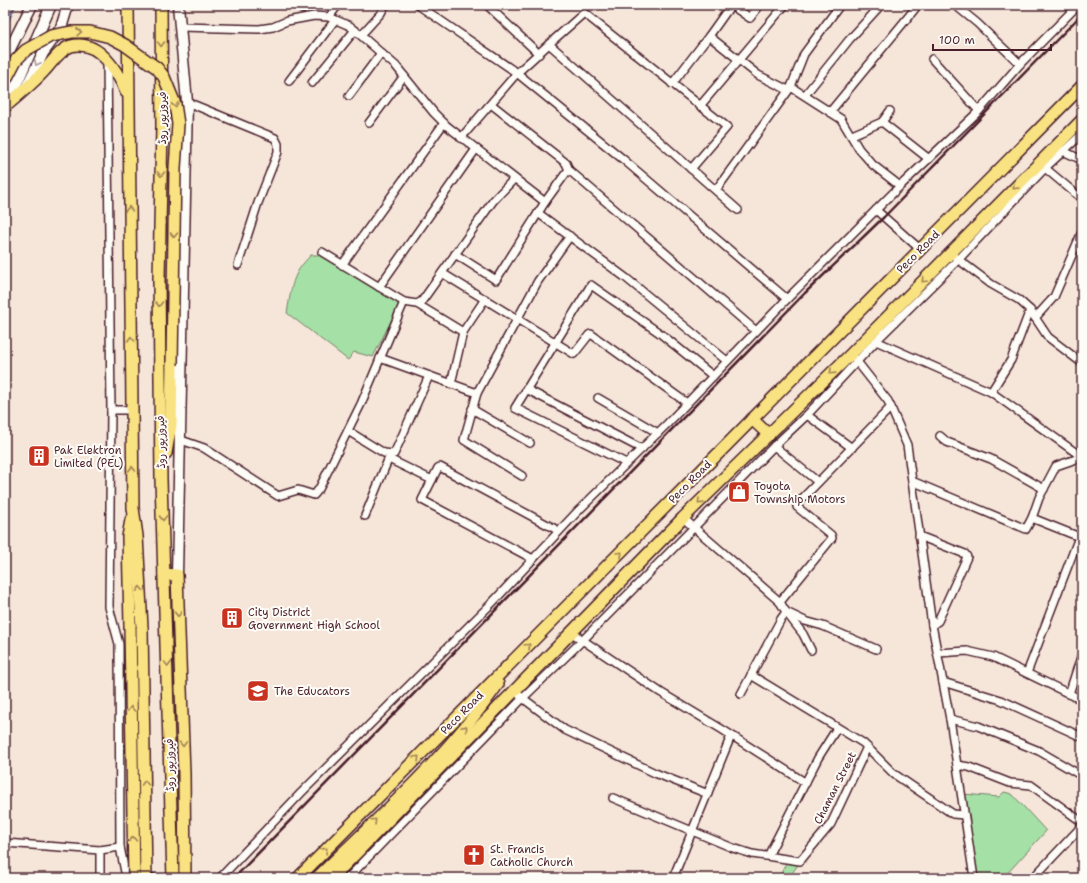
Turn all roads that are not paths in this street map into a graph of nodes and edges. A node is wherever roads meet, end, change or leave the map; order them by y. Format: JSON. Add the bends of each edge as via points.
{"nodes":[{"id":1,"x":32,"y":5,"type":"edge"},
{"id":2,"x":51,"y":5,"type":"edge"},
{"id":3,"x":68,"y":5,"type":"edge"},
{"id":4,"x":128,"y":5,"type":"edge"},
{"id":5,"x":161,"y":5,"type":"edge"},
{"id":6,"x":178,"y":5,"type":"edge"},
{"id":7,"x":338,"y":5,"type":"edge"},
{"id":8,"x":385,"y":5,"type":"edge"},
{"id":9,"x":418,"y":5,"type":"edge"},
{"id":10,"x":487,"y":5,"type":"edge"},
{"id":11,"x":731,"y":5,"type":"edge"},
{"id":12,"x":760,"y":5,"type":"edge"},
{"id":13,"x":785,"y":5,"type":"edge"},
{"id":14,"x":840,"y":5,"type":"edge"},
{"id":15,"x":881,"y":5,"type":"edge"},
{"id":16,"x":918,"y":5,"type":"edge"},
{"id":17,"x":955,"y":5,"type":"edge"},
{"id":18,"x":1078,"y":5,"type":"edge"},
{"id":19,"x":332,"y":19,"type":"junction"},
{"id":20,"x":180,"y":27,"type":"junction"},
{"id":21,"x":355,"y":30,"type":"junction"},
{"id":22,"x":361,"y":35,"type":"junction"},
{"id":23,"x":709,"y":36,"type":"junction"},
{"id":24,"x":549,"y":44,"type":"junction"},
{"id":25,"x":381,"y":53,"type":"junction"},
{"id":26,"x":539,"y":54,"type":"junction"},
{"id":27,"x":932,"y":58,"type":"dead end"},
{"id":28,"x":5,"y":59,"type":"edge"},
{"id":29,"x":739,"y":60,"type":"junction"},
{"id":30,"x":107,"y":61,"type":"junction"},
{"id":31,"x":1020,"y":64,"type":"junction"},
{"id":32,"x":517,"y":73,"type":"junction"},
{"id":33,"x":404,"y":76,"type":"junction"},
{"id":34,"x":5,"y":81,"type":"edge"},
{"id":35,"x":289,"y":81,"type":"dead end"},
{"id":36,"x":312,"y":83,"type":"dead end"},
{"id":37,"x":672,"y":84,"type":"junction"},
{"id":38,"x":1082,"y":86,"type":"edge"},
{"id":39,"x":26,"y":88,"type":"junction"},
{"id":40,"x":789,"y":89,"type":"junction"},
{"id":41,"x":805,"y":95,"type":"junction"},
{"id":42,"x":128,"y":96,"type":"junction"},
{"id":43,"x":349,"y":96,"type":"dead end"},
{"id":44,"x":187,"y":102,"type":"junction"},
{"id":45,"x":491,"y":104,"type":"junction"},
{"id":46,"x":700,"y":106,"type":"junction"},
{"id":47,"x":6,"y":107,"type":"edge"},
{"id":48,"x":890,"y":111,"type":"dead end"},
{"id":49,"x":979,"y":111,"type":"junction"},
{"id":50,"x":830,"y":112,"type":"junction"},
{"id":51,"x":1082,"y":120,"type":"edge"},
{"id":52,"x":882,"y":122,"type":"junction"},
{"id":53,"x":369,"y":123,"type":"dead end"},
{"id":54,"x":444,"y":123,"type":"junction"},
{"id":55,"x":1082,"y":134,"type":"edge"},
{"id":56,"x":852,"y":135,"type":"junction"},
{"id":57,"x":461,"y":138,"type":"junction"},
{"id":58,"x":1059,"y":148,"type":"junction"},
{"id":59,"x":476,"y":149,"type":"junction"},
{"id":60,"x":929,"y":159,"type":"junction"},
{"id":61,"x":1082,"y":160,"type":"edge"},
{"id":62,"x":1044,"y":168,"type":"junction"},
{"id":63,"x":691,"y":169,"type":"junction"},
{"id":64,"x":566,"y":173,"type":"dead end"},
{"id":65,"x":512,"y":178,"type":"junction"},
{"id":66,"x":900,"y":186,"type":"junction"},
{"id":67,"x":716,"y":190,"type":"junction"},
{"id":68,"x":1082,"y":199,"type":"edge"},
{"id":69,"x":545,"y":202,"type":"junction"},
{"id":70,"x":738,"y":210,"type":"dead end"},
{"id":71,"x":876,"y":210,"type":"junction"},
{"id":72,"x":538,"y":213,"type":"junction"},
{"id":73,"x":1082,"y":232,"type":"edge"},
{"id":74,"x":570,"y":236,"type":"junction"},
{"id":75,"x":920,"y":250,"type":"junction"},
{"id":76,"x":322,"y":252,"type":"dead end"},
{"id":77,"x":455,"y":254,"type":"junction"},
{"id":78,"x":955,"y":257,"type":"junction"},
{"id":79,"x":238,"y":265,"type":"dead end"},
{"id":80,"x":342,"y":265,"type":"junction"},
{"id":81,"x":442,"y":273,"type":"junction"},
{"id":82,"x":379,"y":287,"type":"junction"},
{"id":83,"x":485,"y":299,"type":"junction"},
{"id":84,"x":787,"y":299,"type":"junction"},
{"id":85,"x":404,"y":302,"type":"junction"},
{"id":86,"x":417,"y":304,"type":"junction"},
{"id":87,"x":1030,"y":310,"type":"junction"},
{"id":88,"x":517,"y":318,"type":"junction"},
{"id":89,"x":1035,"y":318,"type":"junction"},
{"id":90,"x":756,"y":331,"type":"junction"},
{"id":91,"x":463,"y":332,"type":"junction"},
{"id":92,"x":876,"y":341,"type":"junction"},
{"id":93,"x":554,"y":342,"type":"junction"},
{"id":94,"x":380,"y":358,"type":"junction"},
{"id":95,"x":854,"y":358,"type":"junction"},
{"id":96,"x":727,"y":361,"type":"junction"},
{"id":97,"x":1082,"y":363,"type":"edge"},
{"id":98,"x":429,"y":376,"type":"junction"},
{"id":99,"x":713,"y":376,"type":"junction"},
{"id":100,"x":451,"y":384,"type":"junction"},
{"id":101,"x":526,"y":389,"type":"junction"},
{"id":102,"x":991,"y":392,"type":"junction"},
{"id":103,"x":477,"y":393,"type":"junction"},
{"id":104,"x":598,"y":398,"type":"dead end"},
{"id":105,"x":687,"y":403,"type":"junction"},
{"id":106,"x":891,"y":407,"type":"junction"},
{"id":107,"x":472,"y":409,"type":"junction"},
{"id":108,"x":111,"y":410,"type":"junction"},
{"id":109,"x":131,"y":410,"type":"junction"},
{"id":110,"x":807,"y":415,"type":"junction"},
{"id":111,"x":752,"y":419,"type":"junction"},
{"id":112,"x":348,"y":431,"type":"junction"},
{"id":113,"x":658,"y":433,"type":"junction"},
{"id":114,"x":769,"y":434,"type":"junction"},
{"id":115,"x":940,"y":436,"type":"dead end"},
{"id":116,"x":181,"y":440,"type":"junction"},
{"id":117,"x":530,"y":443,"type":"dead end"},
{"id":118,"x":774,"y":446,"type":"junction"},
{"id":119,"x":852,"y":448,"type":"junction"},
{"id":120,"x":642,"y":449,"type":"junction"},
{"id":121,"x":390,"y":457,"type":"junction"},
{"id":122,"x":1082,"y":457,"type":"edge"},
{"id":123,"x":626,"y":463,"type":"junction"},
{"id":124,"x":738,"y":465,"type":"junction"},
{"id":125,"x":747,"y":474,"type":"junction"},
{"id":126,"x":522,"y":476,"type":"dead end"},
{"id":127,"x":161,"y":479,"type":"junction"},
{"id":128,"x":432,"y":480,"type":"junction"},
{"id":129,"x":912,"y":481,"type":"junction"},
{"id":130,"x":818,"y":482,"type":"junction"},
{"id":131,"x":717,"y":486,"type":"junction"},
{"id":132,"x":1044,"y":489,"type":"junction"},
{"id":133,"x":726,"y":495,"type":"junction"},
{"id":134,"x":133,"y":508,"type":"junction"},
{"id":135,"x":365,"y":516,"type":"dead end"},
{"id":136,"x":683,"y":518,"type":"junction"},
{"id":137,"x":1032,"y":518,"type":"junction"},
{"id":138,"x":695,"y":528,"type":"junction"},
{"id":139,"x":559,"y":531,"type":"junction"},
{"id":140,"x":919,"y":536,"type":"junction"},
{"id":141,"x":1081,"y":537,"type":"edge"},
{"id":142,"x":533,"y":559,"type":"junction"},
{"id":143,"x":164,"y":574,"type":"junction"},
{"id":144,"x":176,"y":575,"type":"junction"},
{"id":145,"x":780,"y":602,"type":"junction"},
{"id":146,"x":786,"y":612,"type":"junction"},
{"id":147,"x":932,"y":625,"type":"junction"},
{"id":148,"x":572,"y":633,"type":"junction"},
{"id":149,"x":583,"y":640,"type":"junction"},
{"id":150,"x":876,"y":649,"type":"dead end"},
{"id":151,"x":811,"y":650,"type":"dead end"},
{"id":152,"x":938,"y":653,"type":"junction"},
{"id":153,"x":1082,"y":654,"type":"edge"},
{"id":154,"x":515,"y":660,"type":"junction"},
{"id":155,"x":1027,"y":673,"type":"junction"},
{"id":156,"x":751,"y":675,"type":"junction"},
{"id":157,"x":943,"y":682,"type":"junction"},
{"id":158,"x":741,"y":694,"type":"dead end"},
{"id":159,"x":1069,"y":694,"type":"junction"},
{"id":160,"x":519,"y":695,"type":"junction"},
{"id":161,"x":1082,"y":700,"type":"edge"},
{"id":162,"x":950,"y":719,"type":"junction"},
{"id":163,"x":837,"y":728,"type":"junction"},
{"id":164,"x":731,"y":736,"type":"junction"},
{"id":165,"x":1082,"y":737,"type":"edge"},
{"id":166,"x":867,"y":747,"type":"junction"},
{"id":167,"x":956,"y":765,"type":"junction"},
{"id":168,"x":1082,"y":776,"type":"edge"},
{"id":169,"x":806,"y":783,"type":"junction"},
{"id":170,"x":171,"y":784,"type":"junction"},
{"id":171,"x":708,"y":794,"type":"junction"},
{"id":172,"x":613,"y":798,"type":"dead end"},
{"id":173,"x":405,"y":802,"type":"junction"},
{"id":174,"x":414,"y":812,"type":"junction"},
{"id":175,"x":964,"y":815,"type":"junction"},
{"id":176,"x":1082,"y":822,"type":"edge"},
{"id":177,"x":1082,"y":826,"type":"edge"},
{"id":178,"x":693,"y":831,"type":"junction"},
{"id":179,"x":5,"y":843,"type":"edge"},
{"id":180,"x":120,"y":847,"type":"junction"},
{"id":181,"x":100,"y":850,"type":"junction"},
{"id":182,"x":768,"y":856,"type":"junction"},
{"id":183,"x":123,"y":870,"type":"junction"},
{"id":184,"x":100,"y":878,"type":"edge"},
{"id":185,"x":124,"y":878,"type":"edge"},
{"id":186,"x":134,"y":878,"type":"edge"},
{"id":187,"x":146,"y":878,"type":"edge"},
{"id":188,"x":153,"y":878,"type":"edge"},
{"id":189,"x":173,"y":878,"type":"edge"},
{"id":190,"x":182,"y":878,"type":"edge"},
{"id":191,"x":185,"y":878,"type":"edge"},
{"id":192,"x":220,"y":878,"type":"edge"},
{"id":193,"x":298,"y":878,"type":"edge"},
{"id":194,"x":317,"y":878,"type":"edge"},
{"id":195,"x":332,"y":878,"type":"edge"},
{"id":196,"x":348,"y":878,"type":"edge"},
{"id":197,"x":673,"y":878,"type":"edge"},
{"id":198,"x":974,"y":878,"type":"edge"},
{"id":199,"x":1033,"y":878,"type":"edge"}],
"edges":[{"from":1,"to":28,"type":"street"},
{"from":2,"to":47,"type":"street"},
{"from":3,"to":39,"type":"street","one_way":true,"via":[[61,28],[39,59]]},
{"from":4,"to":42,"type":"main road"},
{"from":5,"to":127,"type":"main road","name":"فیروزپور روڈ","one_way":true},
{"from":6,"to":20,"type":"street"},
{"from":7,"to":19,"type":"street"},
{"from":8,"to":22,"type":"street"},
{"from":9,"to":32,"type":"street"},
{"from":10,"to":26,"type":"street"},
{"from":11,"to":12,"type":"street","via":[[750,18]]},
{"from":11,"to":23,"type":"street"},
{"from":13,"to":29,"type":"street"},
{"from":14,"to":40,"type":"street","via":[[804,54]]},
{"from":15,"to":41,"type":"street"},
{"from":16,"to":50,"type":"street"},
{"from":17,"to":31,"type":"street"},
{"from":18,"to":31,"type":"street"},
{"from":19,"to":20,"type":"street","via":[[314,16],[259,29]]},
{"from":19,"to":21,"type":"street"},
{"from":19,"to":35,"type":"street"},
{"from":20,"to":44,"type":"street"},
{"from":21,"to":22,"type":"street"},
{"from":21,"to":36,"type":"street"},
{"from":22,"to":25,"type":"street"},
{"from":23,"to":29,"type":"street"},
{"from":23,"to":37,"type":"street"},
{"from":24,"to":26,"type":"street"},
{"from":24,"to":37,"type":"street","via":[[584,13]]},
{"from":24,"to":63,"type":"street"},
{"from":25,"to":33,"type":"street"},
{"from":25,"to":43,"type":"street"},
{"from":26,"to":32,"type":"street"},
{"from":27,"to":49,"type":"street"},
{"from":29,"to":40,"type":"street","via":[[758,75]]},
{"from":29,"to":46,"type":"street"},
{"from":30,"to":39,"type":"main road","via":[[99,52],[85,46],[72,46],[63,51]]},
{"from":30,"to":42,"type":"main road","via":[[120,78]]},
{"from":30,"to":108,"type":"street"},
{"from":31,"to":49,"type":"street"},
{"from":32,"to":45,"type":"street"},
{"from":32,"to":84,"type":"street"},
{"from":33,"to":53,"type":"street"},
{"from":33,"to":54,"type":"street"},
{"from":34,"to":127,"type":"main road","one_way":true,"bridge":true,"via":[[16,60],[26,50],[51,36],[90,32],[125,44],[158,68],[175,104],[178,124],[171,424]]},
{"from":37,"to":46,"type":"street"},
{"from":38,"to":75,"type":"main road","name":"Peco Road"},
{"from":39,"to":47,"type":"main road"},
{"from":40,"to":41,"type":"street"},
{"from":40,"to":67,"type":"street"},
{"from":41,"to":50,"type":"street"},
{"from":109,"to":42,"type":"main road","one_way":true},
{"from":44,"to":79,"type":"street","via":[[275,138],[278,144],[278,152]]},
{"from":44,"to":116,"type":"street"},
{"from":45,"to":57,"type":"street"},
{"from":45,"to":90,"type":"street","via":[[566,163],[569,170]]},
{"from":46,"to":63,"type":"street","via":[[727,127]]},
{"from":48,"to":52,"type":"street"},
{"from":49,"to":60,"type":"street"},
{"from":50,"to":56,"type":"street","via":[[841,119]]},
{"from":51,"to":58,"type":"main road","name":"Peco Road"},
{"from":52,"to":56,"type":"street"},
{"from":52,"to":60,"type":"street"},
{"from":54,"to":57,"type":"street"},
{"from":54,"to":80,"type":"street"},
{"from":55,"to":58,"type":"street"},
{"from":56,"to":66,"type":"street","via":[[859,149],[873,164]]},
{"from":57,"to":59,"type":"street"},
{"from":58,"to":61,"type":"street"},
{"from":58,"to":62,"type":"street"},
{"from":58,"to":78,"type":"main road","name":"Peco Road","one_way":true},
{"from":59,"to":65,"type":"street"},
{"from":59,"to":82,"type":"street"},
{"from":60,"to":66,"type":"street"},
{"from":62,"to":68,"type":"street"},
{"from":62,"to":78,"type":"street"},
{"from":63,"to":67,"type":"street"},
{"from":64,"to":69,"type":"street"},
{"from":65,"to":69,"type":"street"},
{"from":65,"to":77,"type":"street"},
{"from":66,"to":71,"type":"street"},
{"from":67,"to":70,"type":"street"},
{"from":69,"to":72,"type":"street"},
{"from":71,"to":75,"type":"street"},
{"from":71,"to":84,"type":"street"},
{"from":72,"to":74,"type":"street"},
{"from":72,"to":77,"type":"street","via":[[496,280]]},
{"from":73,"to":89,"type":"street","via":[[1054,297]]},
{"from":74,"to":88,"type":"street","via":[[538,281]]},
{"from":74,"to":96,"type":"street","via":[[626,278]]},
{"from":75,"to":111,"type":"main road","name":"Peco Road"},
{"from":76,"to":80,"type":"street"},
{"from":77,"to":81,"type":"street"},
{"from":78,"to":87,"type":"street"},
{"from":78,"to":92,"type":"street"},
{"from":78,"to":95,"type":"main road","name":"Peco Road","one_way":true},
{"from":80,"to":82,"type":"street"},
{"from":81,"to":83,"type":"street"},
{"from":81,"to":86,"type":"street","via":[[422,301]]},
{"from":82,"to":85,"type":"street"},
{"from":83,"to":88,"type":"street"},
{"from":83,"to":91,"type":"street"},
{"from":84,"to":90,"type":"street"},
{"from":85,"to":86,"type":"street"},
{"from":85,"to":94,"type":"street"},
{"from":86,"to":91,"type":"street"},
{"from":87,"to":89,"type":"street"},
{"from":87,"to":102,"type":"street","via":[[1011,360]]},
{"from":88,"to":93,"type":"street"},
{"from":88,"to":103,"type":"street"},
{"from":89,"to":97,"type":"street","via":[[1048,337]]},
{"from":90,"to":96,"type":"street"},
{"from":91,"to":100,"type":"street"},
{"from":92,"to":95,"type":"street"},
{"from":92,"to":102,"type":"street"},
{"from":93,"to":99,"type":"street","via":[[592,285],[662,334]]},
{"from":93,"to":101,"type":"street"},
{"from":93,"to":105,"type":"street","via":[[575,354],[591,334]]},
{"from":94,"to":98,"type":"street"},
{"from":94,"to":112,"type":"street"},
{"from":95,"to":106,"type":"street"},
{"from":95,"to":110,"type":"street"},
{"from":95,"to":114,"type":"main road","name":"Peco Road","one_way":true},
{"from":96,"to":99,"type":"street"},
{"from":98,"to":100,"type":"street"},
{"from":98,"to":121,"type":"street","via":[[394,454]]},
{"from":99,"to":105,"type":"street"},
{"from":100,"to":103,"type":"street"},
{"from":101,"to":120,"type":"street"},
{"from":101,"to":123,"type":"street","via":[[515,408]]},
{"from":102,"to":122,"type":"street"},
{"from":103,"to":107,"type":"street"},
{"from":104,"to":113,"type":"street"},
{"from":105,"to":113,"type":"street"},
{"from":106,"to":119,"type":"street"},
{"from":106,"to":129,"type":"street","via":[[907,445]]},
{"from":107,"to":117,"type":"street"},
{"from":107,"to":126,"type":"street","via":[[464,441]]},
{"from":108,"to":109,"type":"street"},
{"from":108,"to":180,"type":"street","via":[[109,607],[119,644]]},
{"from":134,"to":109,"type":"main road","one_way":true},
{"from":110,"to":118,"type":"street"},
{"from":110,"to":119,"type":"street"},
{"from":111,"to":114,"type":"main road"},
{"from":154,"to":111,"type":"main road","name":"Peco Road","one_way":true},
{"from":112,"to":116,"type":"street","via":[[314,495],[298,490],[278,496],[204,448]]},
{"from":112,"to":121,"type":"street"},
{"from":113,"to":120,"type":"street"},
{"from":114,"to":124,"type":"main road","name":"Peco Road"},
{"from":115,"to":132,"type":"street","via":[[947,442],[991,459]]},
{"from":116,"to":144,"type":"street"},
{"from":118,"to":125,"type":"street"},
{"from":118,"to":130,"type":"street"},
{"from":119,"to":130,"type":"street"},
{"from":120,"to":123,"type":"street"},
{"from":121,"to":128,"type":"street"},
{"from":121,"to":135,"type":"street"},
{"from":122,"to":132,"type":"street","via":[[1056,466]]},
{"from":123,"to":139,"type":"street"},
{"from":124,"to":125,"type":"street"},
{"from":124,"to":131,"type":"main road","name":"Peco Road"},
{"from":125,"to":133,"type":"street"},
{"from":127,"to":143,"type":"main road","name":"فیروزپور روڈ","one_way":true},
{"from":128,"to":139,"type":"street","via":[[440,467]]},
{"from":128,"to":142,"type":"street","via":[[422,500]]},
{"from":129,"to":137,"type":"street","via":[[1026,529]]},
{"from":129,"to":140,"type":"street"},
{"from":130,"to":145,"type":"street","via":[[796,505],[832,538]]},
{"from":131,"to":133,"type":"street"},
{"from":131,"to":136,"type":"main road","name":"Peco Road","one_way":true},
{"from":132,"to":137,"type":"street"},
{"from":133,"to":138,"type":"street"},
{"from":186,"to":134,"type":"main road","one_way":true,"bridge":true,"via":[[128,537]]},
{"from":187,"to":134,"type":"main road","one_way":true,"bridge":true,"via":[[142,628]]},
{"from":136,"to":138,"type":"street"},
{"from":136,"to":148,"type":"main road","name":"Peco Road"},
{"from":137,"to":141,"type":"street"},
{"from":138,"to":145,"type":"street"},
{"from":138,"to":149,"type":"street"},
{"from":139,"to":142,"type":"street"},
{"from":140,"to":147,"type":"street"},
{"from":140,"to":147,"type":"street","via":[[967,557],[938,621]]},
{"from":141,"to":155,"type":"street"},
{"from":142,"to":192,"type":"street","via":[[448,648],[300,793]]},
{"from":143,"to":144,"type":"main road"},
{"from":143,"to":170,"type":"main road","name":"فیروزپور روڈ","one_way":true},
{"from":144,"to":191,"type":"main road","one_way":true,"via":[[184,773]]},
{"from":145,"to":146,"type":"street"},
{"from":146,"to":150,"type":"street"},
{"from":146,"to":151,"type":"street","via":[[803,634]]},
{"from":146,"to":156,"type":"street"},
{"from":147,"to":152,"type":"street"},
{"from":148,"to":149,"type":"street"},
{"from":148,"to":160,"type":"main road","name":"Peco Road"},
{"from":149,"to":160,"type":"street"},
{"from":149,"to":164,"type":"street"},
{"from":152,"to":155,"type":"street","via":[[967,651],[992,657]]},
{"from":152,"to":157,"type":"street"},
{"from":153,"to":159,"type":"street"},
{"from":193,"to":154,"type":"main road","name":"Peco Road","one_way":true},
{"from":194,"to":154,"type":"main road","one_way":true,"via":[[452,744]]},
{"from":155,"to":159,"type":"street"},
{"from":156,"to":158,"type":"street"},
{"from":156,"to":163,"type":"street"},
{"from":157,"to":162,"type":"street"},
{"from":157,"to":165,"type":"street","via":[[1001,700]]},
{"from":159,"to":161,"type":"street"},
{"from":160,"to":171,"type":"street","via":[[565,730],[655,773]]},
{"from":160,"to":173,"type":"main road","name":"Peco Road"},
{"from":160,"to":174,"type":"street"},
{"from":162,"to":167,"type":"street"},
{"from":162,"to":168,"type":"street","via":[[978,726],[1039,751]]},
{"from":163,"to":166,"type":"street"},
{"from":163,"to":169,"type":"street"},
{"from":164,"to":169,"type":"street"},
{"from":164,"to":171,"type":"street"},
{"from":166,"to":175,"type":"street","via":[[894,774],[953,814]]},
{"from":166,"to":182,"type":"street","name":"Chaman Street","via":[[835,816],[815,845],[800,861]]},
{"from":167,"to":175,"type":"street"},
{"from":167,"to":176,"type":"street","via":[[969,767],[1010,783],[1031,785]]},
{"from":169,"to":182,"type":"street"},
{"from":170,"to":189,"type":"main road","name":"فیروزپور روڈ"},
{"from":170,"to":190,"type":"main road"},
{"from":171,"to":178,"type":"street"},
{"from":172,"to":178,"type":"street","name":"Chaman Street"},
{"from":173,"to":174,"type":"street"},
{"from":173,"to":195,"type":"main road","name":"Peco Road"},
{"from":174,"to":196,"type":"street"},
{"from":175,"to":198,"type":"street"},
{"from":177,"to":199,"type":"street"},
{"from":178,"to":182,"type":"street","name":"Chaman Street","via":[[752,854]]},
{"from":178,"to":197,"type":"street"},
{"from":179,"to":181,"type":"street"},
{"from":180,"to":181,"type":"street"},
{"from":180,"to":183,"type":"street"},
{"from":181,"to":184,"type":"street"},
{"from":183,"to":185,"type":"street"},
{"from":183,"to":188,"type":"street","via":[[130,876]]}]}
